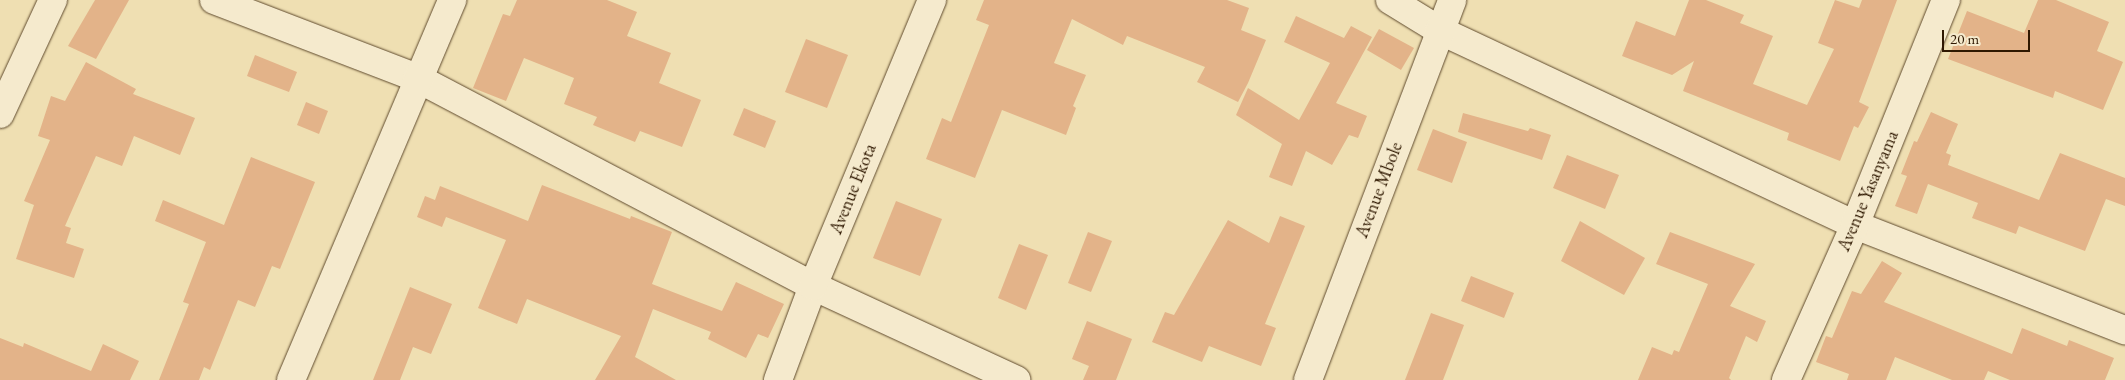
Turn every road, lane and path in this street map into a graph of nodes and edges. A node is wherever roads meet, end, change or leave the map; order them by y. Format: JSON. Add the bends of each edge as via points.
{"nodes":[{"id":1,"x":53,"y":0,"type":"edge"},
{"id":2,"x":214,"y":0,"type":"edge"},
{"id":3,"x":452,"y":0,"type":"edge"},
{"id":4,"x":932,"y":0,"type":"edge"},
{"id":5,"x":1390,"y":0,"type":"edge"},
{"id":6,"x":1452,"y":0,"type":"edge"},
{"id":7,"x":1946,"y":0,"type":"edge"},
{"id":8,"x":1439,"y":30,"type":"junction"},
{"id":9,"x":417,"y":78,"type":"junction"},
{"id":10,"x":0,"y":114,"type":"edge"},
{"id":11,"x":1855,"y":225,"type":"junction"},
{"id":12,"x":813,"y":286,"type":"junction"},
{"id":13,"x":2125,"y":330,"type":"edge"},
{"id":14,"x":291,"y":380,"type":"edge"},
{"id":15,"x":778,"y":380,"type":"edge"},
{"id":16,"x":1016,"y":380,"type":"edge"},
{"id":17,"x":1308,"y":380,"type":"edge"},
{"id":18,"x":1786,"y":380,"type":"edge"}],
"edges":[{"from":1,"to":10,"type":"street"},
{"from":2,"to":9,"type":"street"},
{"from":3,"to":9,"type":"street"},
{"from":4,"to":12,"type":"street","name":"Avenue Ekota"},
{"from":5,"to":8,"type":"street"},
{"from":6,"to":8,"type":"street","name":"Avenue Mbole"},
{"from":7,"to":11,"type":"street","name":"Avenue Yasanyama"},
{"from":8,"to":11,"type":"street"},
{"from":8,"to":17,"type":"street","name":"Avenue Mbole"},
{"from":9,"to":12,"type":"street"},
{"from":9,"to":14,"type":"street"},
{"from":11,"to":13,"type":"street"},
{"from":11,"to":18,"type":"street","name":"Avenue Yasanyama"},
{"from":12,"to":15,"type":"street","name":"Avenue Ekota"},
{"from":12,"to":16,"type":"street"}]}
